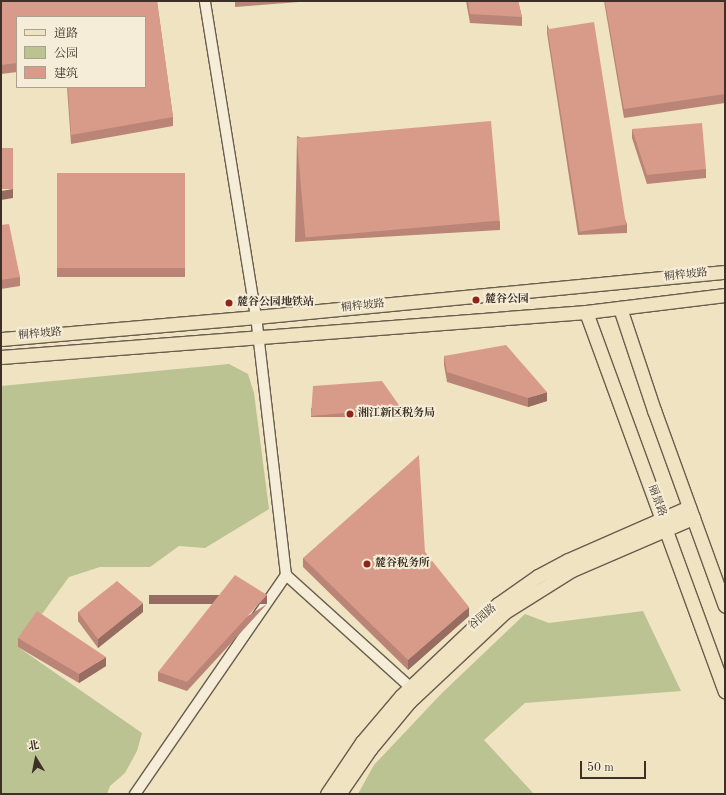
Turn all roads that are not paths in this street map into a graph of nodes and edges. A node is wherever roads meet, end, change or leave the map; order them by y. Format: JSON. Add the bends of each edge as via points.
{"nodes":[{"id":1,"x":205,"y":1,"type":"edge"},
{"id":2,"x":725,"y":272,"type":"edge"},
{"id":3,"x":725,"y":295,"type":"edge"},
{"id":4,"x":620,"y":308,"type":"junction"},
{"id":5,"x":586,"y":312,"type":"junction"},
{"id":6,"x":256,"y":317,"type":"junction"},
{"id":7,"x":258,"y":338,"type":"junction"},
{"id":8,"x":1,"y":339,"type":"edge"},
{"id":9,"x":1,"y":357,"type":"edge"},
{"id":10,"x":691,"y":513,"type":"junction"},
{"id":11,"x":664,"y":524,"type":"junction"},
{"id":12,"x":286,"y":575,"type":"junction"},
{"id":13,"x":725,"y":606,"type":"edge"},
{"id":14,"x":410,"y":687,"type":"junction"},
{"id":15,"x":725,"y":691,"type":"edge"},
{"id":16,"x":135,"y":794,"type":"edge"},
{"id":17,"x":327,"y":794,"type":"edge"},
{"id":18,"x":339,"y":794,"type":"edge"}],
"edges":[{"from":1,"to":6,"type":"street"},
{"from":2,"to":6,"type":"main road","name":"桐梓坡路"},
{"from":3,"to":4,"type":"main road","name":"桐梓坡路"},
{"from":4,"to":5,"type":"main road","name":"桐梓坡路"},
{"from":4,"to":10,"type":"main road"},
{"from":5,"to":7,"type":"main road","name":"桐梓坡路"},
{"from":5,"to":11,"type":"main road","name":"丽景路"},
{"from":6,"to":7,"type":"street"},
{"from":6,"to":8,"type":"main road","name":"桐梓坡路"},
{"from":7,"to":9,"type":"main road","name":"桐梓坡路"},
{"from":7,"to":12,"type":"street"},
{"from":10,"to":11,"type":"main road","name":"谷园路"},
{"from":10,"to":13,"type":"main road"},
{"from":11,"to":14,"type":"main road","name":"谷园路","via":[[568,560],[519,588],[469,630]]},
{"from":11,"to":15,"type":"main road","name":"丽景路"},
{"from":11,"to":18,"type":"main road","name":"谷园路","via":[[572,570],[505,612],[409,702],[370,748]]},
{"from":12,"to":14,"type":"street"},
{"from":12,"to":16,"type":"street"},
{"from":14,"to":17,"type":"main road","name":"谷园路","via":[[362,742]]}]}
